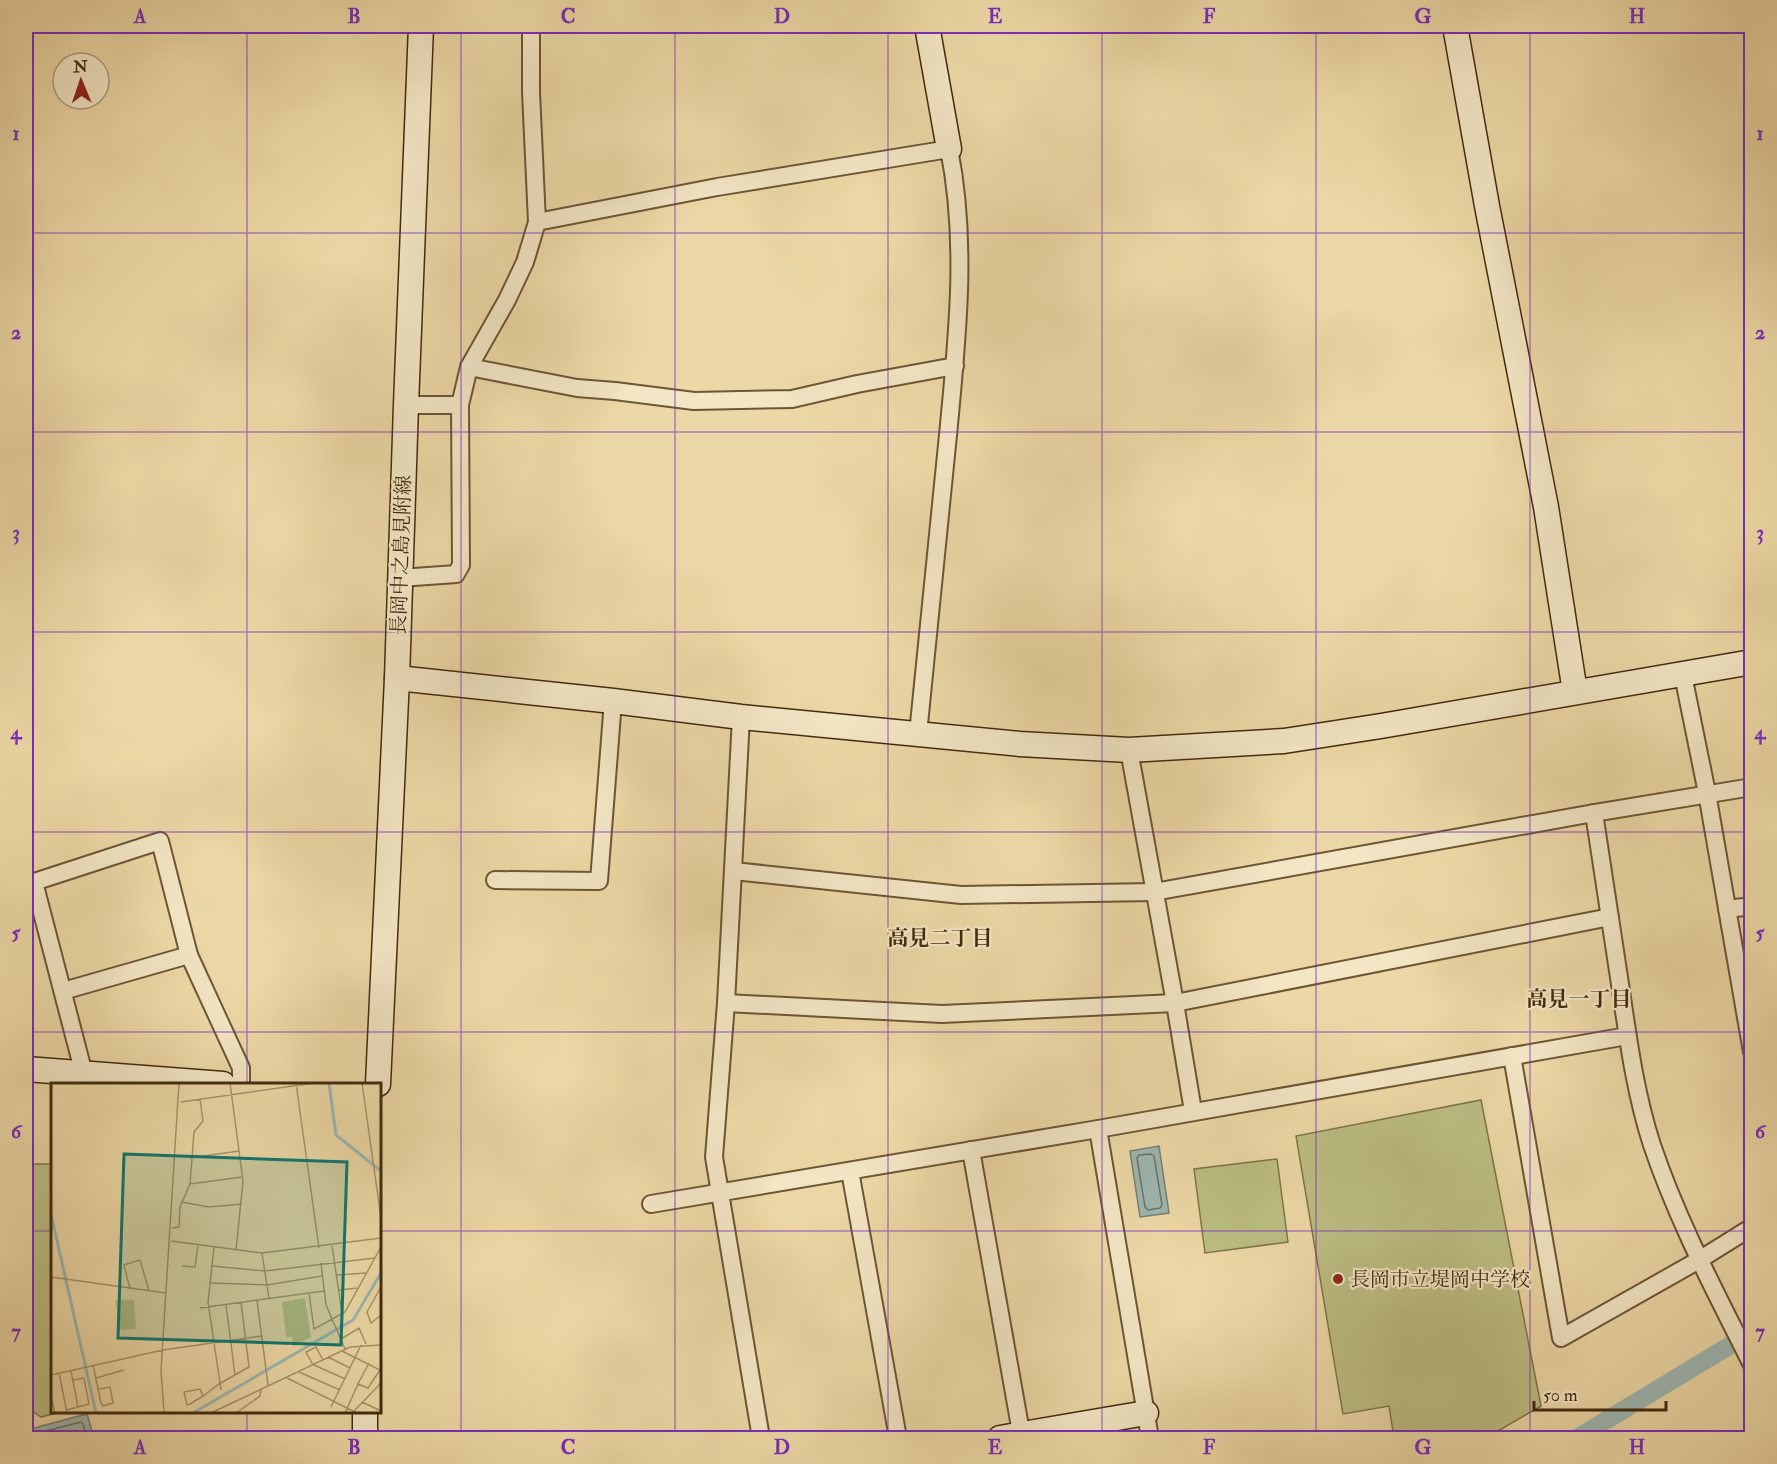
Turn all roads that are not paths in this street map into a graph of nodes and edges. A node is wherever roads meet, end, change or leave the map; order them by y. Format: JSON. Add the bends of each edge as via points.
{"nodes":[{"id":1,"x":421,"y":26,"type":"edge"},
{"id":2,"x":531,"y":26,"type":"edge"},
{"id":3,"x":927,"y":26,"type":"edge"},
{"id":4,"x":1455,"y":26,"type":"edge"},
{"id":5,"x":949,"y":149,"type":"junction"},
{"id":6,"x":537,"y":222,"type":"junction"},
{"id":7,"x":955,"y":366,"type":"junction"},
{"id":8,"x":469,"y":367,"type":"junction"},
{"id":9,"x":406,"y":405,"type":"junction"},
{"id":10,"x":460,"y":405,"type":"junction"},
{"id":11,"x":400,"y":578,"type":"junction"},
{"id":12,"x":1752,"y":662,"type":"edge"},
{"id":13,"x":1683,"y":675,"type":"junction"},
{"id":14,"x":397,"y":678,"type":"junction"},
{"id":15,"x":1575,"y":692,"type":"junction"},
{"id":16,"x":613,"y":701,"type":"junction"},
{"id":17,"x":741,"y":717,"type":"junction"},
{"id":18,"x":918,"y":734,"type":"junction"},
{"id":19,"x":1129,"y":750,"type":"junction"},
{"id":20,"x":1752,"y":787,"type":"edge"},
{"id":21,"x":1707,"y":794,"type":"junction"},
{"id":22,"x":1594,"y":813,"type":"junction"},
{"id":23,"x":734,"y":871,"type":"junction"},
{"id":24,"x":495,"y":880,"type":"dead end"},
{"id":25,"x":1154,"y":892,"type":"junction"},
{"id":26,"x":1752,"y":906,"type":"edge"},
{"id":27,"x":1727,"y":909,"type":"junction"},
{"id":28,"x":1610,"y":917,"type":"junction"},
{"id":29,"x":189,"y":955,"type":"junction"},
{"id":30,"x":63,"y":992,"type":"junction"},
{"id":31,"x":726,"y":1003,"type":"junction"},
{"id":32,"x":1175,"y":1003,"type":"junction"},
{"id":33,"x":1749,"y":1021,"type":"edge"},
{"id":34,"x":1628,"y":1036,"type":"junction"},
{"id":35,"x":1752,"y":1052,"type":"edge"},
{"id":36,"x":1512,"y":1056,"type":"junction"},
{"id":37,"x":26,"y":1069,"type":"edge"},
{"id":38,"x":84,"y":1074,"type":"junction"},
{"id":39,"x":209,"y":1083,"type":"edge"},
{"id":40,"x":241,"y":1083,"type":"edge"},
{"id":41,"x":378,"y":1083,"type":"edge"},
{"id":42,"x":1193,"y":1112,"type":"junction"},
{"id":43,"x":1098,"y":1129,"type":"junction"},
{"id":44,"x":971,"y":1150,"type":"junction"},
{"id":45,"x":850,"y":1171,"type":"junction"},
{"id":46,"x":720,"y":1192,"type":"junction"},
{"id":47,"x":651,"y":1204,"type":"dead end"},
{"id":48,"x":1752,"y":1227,"type":"edge"},
{"id":49,"x":1699,"y":1260,"type":"junction"},
{"id":50,"x":1748,"y":1358,"type":"edge"},
{"id":51,"x":365,"y":1413,"type":"edge"},
{"id":52,"x":1146,"y":1413,"type":"junction"},
{"id":53,"x":1014,"y":1437,"type":"edge"},
{"id":54,"x":365,"y":1438,"type":"edge"},
{"id":55,"x":761,"y":1438,"type":"edge"},
{"id":56,"x":898,"y":1438,"type":"edge"},
{"id":57,"x":1150,"y":1438,"type":"edge"}],
"edges":[{"from":1,"to":9,"type":"street","name":"長岡中之島見附線"},
{"from":2,"to":6,"type":"street"},
{"from":3,"to":5,"type":"street"},
{"from":4,"to":15,"type":"street","via":[[1546,507]]},
{"from":5,"to":6,"type":"street","via":[[717,187]]},
{"from":5,"to":7,"type":"street","via":[[959,231]]},
{"from":6,"to":8,"type":"street","via":[[525,262]]},
{"from":7,"to":8,"type":"street","via":[[792,399],[716,401],[577,388]]},
{"from":7,"to":18,"type":"street"},
{"from":8,"to":10,"type":"street"},
{"from":9,"to":10,"type":"street"},
{"from":9,"to":11,"type":"street","name":"長岡中之島見附線"},
{"from":10,"to":11,"type":"street","via":[[461,565],[456,574]]},
{"from":11,"to":14,"type":"street","name":"長岡中之島見附線"},
{"from":12,"to":13,"type":"street"},
{"from":13,"to":15,"type":"street"},
{"from":13,"to":21,"type":"street"},
{"from":14,"to":16,"type":"street"},
{"from":14,"to":41,"type":"street","name":"長岡中之島見附線"},
{"from":15,"to":19,"type":"street","via":[[1284,741]]},
{"from":16,"to":17,"type":"street"},
{"from":16,"to":24,"type":"street","via":[[599,881]]},
{"from":17,"to":18,"type":"street"},
{"from":17,"to":23,"type":"street"},
{"from":18,"to":19,"type":"street"},
{"from":19,"to":25,"type":"street"},
{"from":20,"to":21,"type":"street"},
{"from":21,"to":22,"type":"street"},
{"from":21,"to":27,"type":"street"},
{"from":22,"to":25,"type":"street"},
{"from":22,"to":28,"type":"street"},
{"from":23,"to":25,"type":"street","via":[[961,895]]},
{"from":23,"to":31,"type":"street"},
{"from":25,"to":32,"type":"street"},
{"from":26,"to":27,"type":"street"},
{"from":27,"to":33,"type":"street"},
{"from":28,"to":32,"type":"street"},
{"from":28,"to":34,"type":"street"},
{"from":29,"to":30,"type":"street"},
{"from":29,"to":30,"type":"street","via":[[160,841],[34,882]]},
{"from":29,"to":40,"type":"street","via":[[241,1068]]},
{"from":30,"to":38,"type":"street"},
{"from":31,"to":32,"type":"street","via":[[942,1014]]},
{"from":31,"to":46,"type":"street","via":[[714,1157]]},
{"from":32,"to":42,"type":"street"},
{"from":33,"to":35,"type":"street"},
{"from":34,"to":36,"type":"street"},
{"from":34,"to":49,"type":"street","via":[[1652,1144]]},
{"from":36,"to":42,"type":"street"},
{"from":36,"to":49,"type":"street","via":[[1561,1338]]},
{"from":37,"to":38,"type":"street"},
{"from":38,"to":39,"type":"street"},
{"from":42,"to":43,"type":"street"},
{"from":43,"to":44,"type":"street"},
{"from":43,"to":52,"type":"street"},
{"from":44,"to":45,"type":"street"},
{"from":44,"to":53,"type":"street"},
{"from":45,"to":46,"type":"street"},
{"from":45,"to":56,"type":"street"},
{"from":46,"to":47,"type":"street"},
{"from":46,"to":55,"type":"street"},
{"from":48,"to":49,"type":"street"},
{"from":49,"to":50,"type":"street"},
{"from":51,"to":54,"type":"street"},
{"from":52,"to":53,"type":"street"},
{"from":52,"to":57,"type":"street"}]}
